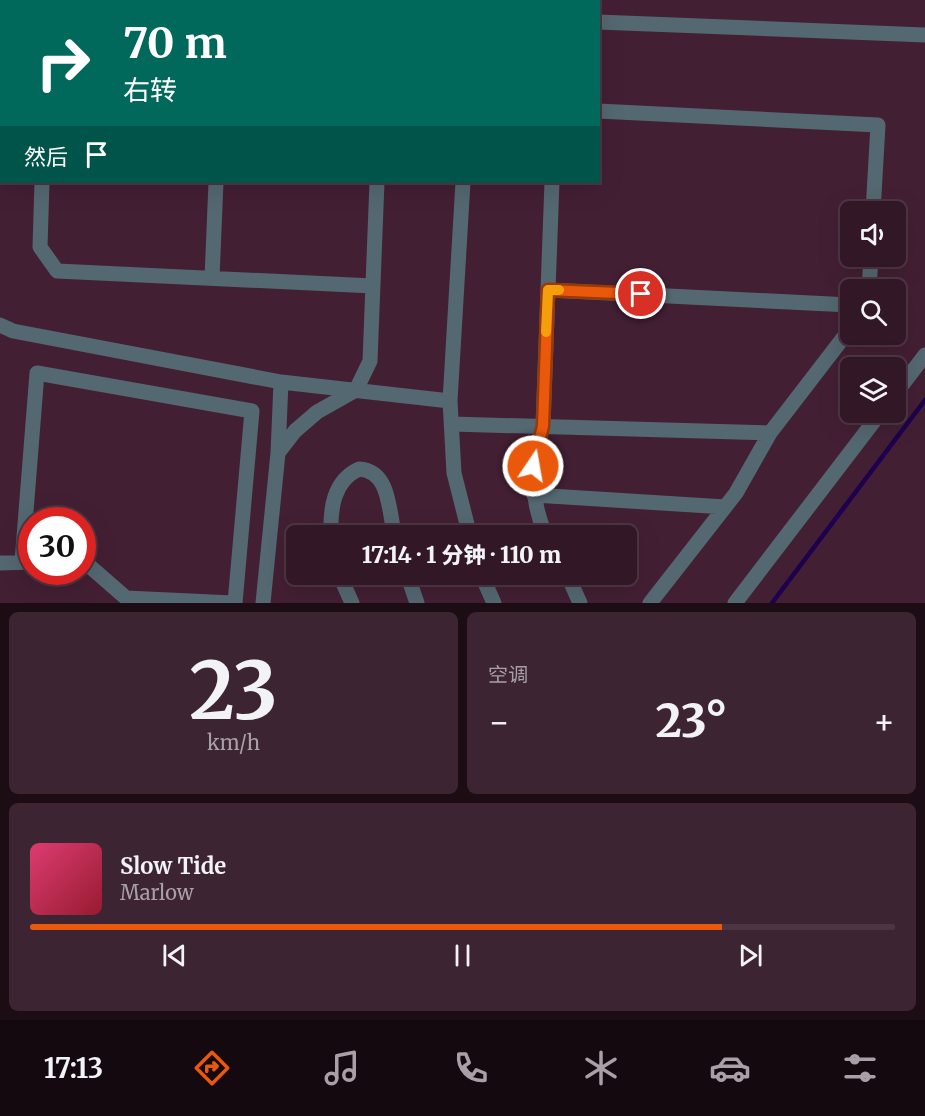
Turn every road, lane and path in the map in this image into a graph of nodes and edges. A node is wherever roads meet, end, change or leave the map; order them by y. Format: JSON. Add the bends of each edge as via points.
{"nodes":[{"id":1,"x":600,"y":22,"type":"edge"},
{"id":2,"x":925,"y":35,"type":"edge"},
{"id":3,"x":600,"y":111,"type":"edge"},
{"id":4,"x":42,"y":183,"type":"edge"},
{"id":5,"x":216,"y":183,"type":"edge"},
{"id":6,"x":377,"y":183,"type":"edge"},
{"id":7,"x":463,"y":183,"type":"edge"},
{"id":8,"x":552,"y":183,"type":"edge"},
{"id":9,"x":874,"y":201,"type":"edge"},
{"id":10,"x":212,"y":278,"type":"junction"},
{"id":11,"x":373,"y":286,"type":"junction"},
{"id":12,"x":548,"y":290,"type":"junction"},
{"id":13,"x":840,"y":305,"type":"edge"},
{"id":14,"x":0,"y":325,"type":"edge"},
{"id":15,"x":840,"y":342,"type":"edge"},
{"id":16,"x":925,"y":355,"type":"edge"},
{"id":17,"x":906,"y":380,"type":"edge"},
{"id":18,"x":281,"y":382,"type":"junction"},
{"id":19,"x":356,"y":390,"type":"junction"},
{"id":20,"x":450,"y":401,"type":"junction"},
{"id":21,"x":873,"y":423,"type":"edge"},
{"id":22,"x":452,"y":424,"type":"junction"},
{"id":23,"x":543,"y":426,"type":"junction"},
{"id":24,"x":770,"y":434,"type":"junction"},
{"id":25,"x":278,"y":453,"type":"junction"},
{"id":26,"x":534,"y":495,"type":"junction"},
{"id":27,"x":30,"y":507,"type":"edge"},
{"id":28,"x":725,"y":507,"type":"junction"},
{"id":29,"x":333,"y":525,"type":"edge"},
{"id":30,"x":392,"y":525,"type":"edge"},
{"id":31,"x":467,"y":525,"type":"edge"},
{"id":32,"x":543,"y":525,"type":"edge"},
{"id":33,"x":18,"y":563,"type":"edge"},
{"id":34,"x":0,"y":564,"type":"edge"},
{"id":35,"x":96,"y":572,"type":"edge"},
{"id":36,"x":344,"y":585,"type":"edge"},
{"id":37,"x":411,"y":585,"type":"edge"},
{"id":38,"x":487,"y":585,"type":"edge"},
{"id":39,"x":572,"y":585,"type":"edge"},
{"id":40,"x":234,"y":603,"type":"edge"},
{"id":41,"x":263,"y":603,"type":"edge"},
{"id":42,"x":352,"y":603,"type":"edge"},
{"id":43,"x":417,"y":603,"type":"edge"},
{"id":44,"x":494,"y":603,"type":"edge"},
{"id":45,"x":580,"y":603,"type":"edge"},
{"id":46,"x":650,"y":603,"type":"edge"},
{"id":47,"x":735,"y":603,"type":"edge"}],
"edges":[{"from":1,"to":2,"type":"street"},
{"from":3,"to":9,"type":"street","via":[[878,125]]},
{"from":4,"to":10,"type":"street","via":[[40,247],[57,271]]},
{"from":5,"to":10,"type":"street"},
{"from":6,"to":11,"type":"street"},
{"from":7,"to":20,"type":"street"},
{"from":8,"to":12,"type":"street"},
{"from":10,"to":11,"type":"street"},
{"from":11,"to":19,"type":"street","via":[[370,361]]},
{"from":12,"to":13,"type":"street"},
{"from":12,"to":23,"type":"street"},
{"from":14,"to":18,"type":"street","via":[[13,332]]},
{"from":15,"to":24,"type":"street"},
{"from":16,"to":17,"type":"street"},
{"from":18,"to":19,"type":"street"},
{"from":18,"to":25,"type":"street"},
{"from":19,"to":20,"type":"street"},
{"from":19,"to":25,"type":"street","via":[[317,412]]},
{"from":20,"to":22,"type":"street"},
{"from":21,"to":47,"type":"street"},
{"from":22,"to":23,"type":"street"},
{"from":22,"to":31,"type":"street","via":[[454,473]]},
{"from":23,"to":24,"type":"street"},
{"from":23,"to":26,"type":"street","via":[[533,466]]},
{"from":24,"to":28,"type":"street"},
{"from":25,"to":41,"type":"street"},
{"from":26,"to":28,"type":"street"},
{"from":26,"to":32,"type":"street"},
{"from":27,"to":40,"type":"street","via":[[37,373],[252,411]]},
{"from":28,"to":46,"type":"street"},
{"from":29,"to":30,"type":"street","via":[[335,493],[346,476],[359,469],[373,472],[382,481]]},
{"from":33,"to":34,"type":"street"},
{"from":35,"to":40,"type":"street","via":[[126,598]]},
{"from":36,"to":42,"type":"street"},
{"from":37,"to":43,"type":"street"},
{"from":38,"to":44,"type":"street"},
{"from":39,"to":45,"type":"street"}]}
